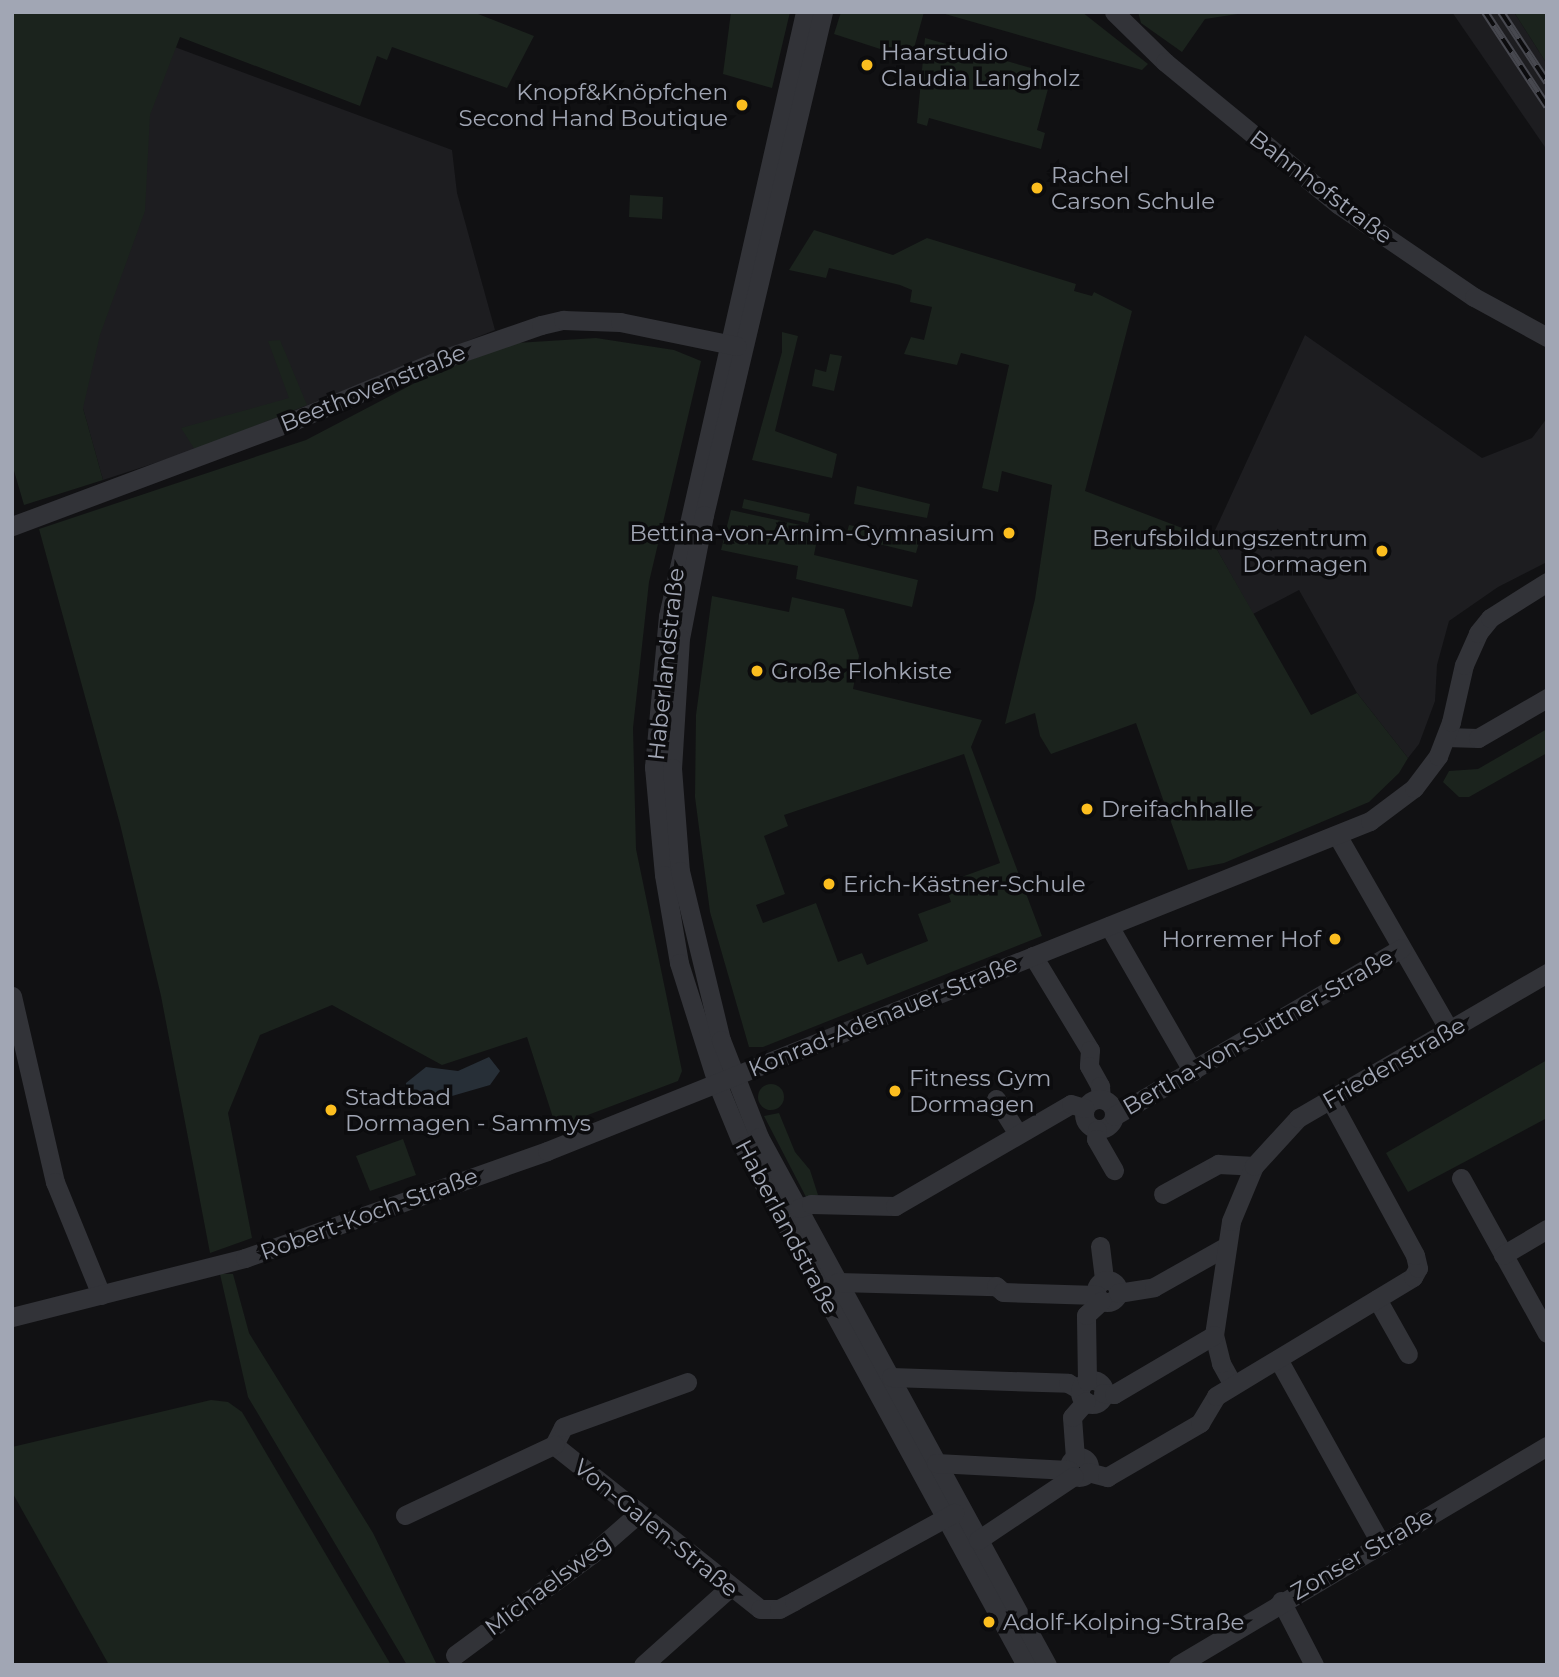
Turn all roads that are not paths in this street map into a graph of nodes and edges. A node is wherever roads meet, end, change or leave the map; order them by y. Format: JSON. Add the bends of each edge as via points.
{"nodes":[{"id":1,"x":805,"y":12,"type":"edge"},
{"id":2,"x":823,"y":12,"type":"edge"},
{"id":3,"x":1114,"y":12,"type":"edge"},
{"id":4,"x":1547,"y":337,"type":"edge"},
{"id":5,"x":736,"y":345,"type":"junction"},
{"id":6,"x":12,"y":526,"type":"edge"},
{"id":7,"x":1547,"y":582,"type":"edge"},
{"id":8,"x":1547,"y":698,"type":"edge"},
{"id":9,"x":1446,"y":737,"type":"junction"},
{"id":10,"x":1338,"y":835,"type":"junction"},
{"id":11,"x":1109,"y":926,"type":"junction"},
{"id":12,"x":1401,"y":948,"type":"junction"},
{"id":13,"x":1033,"y":956,"type":"junction"},
{"id":14,"x":1547,"y":974,"type":"edge"},
{"id":15,"x":12,"y":996,"type":"edge"},
{"id":16,"x":1449,"y":1030,"type":"junction"},
{"id":17,"x":1193,"y":1072,"type":"junction"},
{"id":18,"x":725,"y":1080,"type":"junction"},
{"id":19,"x":996,"y":1099,"type":"dead end"},
{"id":20,"x":1331,"y":1101,"type":"junction"},
{"id":21,"x":1093,"y":1104,"type":"junction"},
{"id":22,"x":1114,"y":1116,"type":"junction"},
{"id":23,"x":1097,"y":1130,"type":"junction"},
{"id":24,"x":1018,"y":1134,"type":"junction"},
{"id":25,"x":1254,"y":1166,"type":"junction"},
{"id":26,"x":1114,"y":1170,"type":"dead end"},
{"id":27,"x":1461,"y":1178,"type":"dead end"},
{"id":28,"x":1163,"y":1194,"type":"dead end"},
{"id":29,"x":799,"y":1209,"type":"junction"},
{"id":30,"x":1547,"y":1229,"type":"edge"},
{"id":31,"x":1100,"y":1246,"type":"dead end"},
{"id":32,"x":1225,"y":1247,"type":"junction"},
{"id":33,"x":1503,"y":1255,"type":"junction"},
{"id":34,"x":838,"y":1282,"type":"junction"},
{"id":35,"x":1105,"y":1292,"type":"junction"},
{"id":36,"x":101,"y":1295,"type":"junction"},
{"id":37,"x":1377,"y":1299,"type":"junction"},
{"id":38,"x":12,"y":1317,"type":"edge"},
{"id":39,"x":1547,"y":1333,"type":"edge"},
{"id":40,"x":1214,"y":1335,"type":"junction"},
{"id":41,"x":1408,"y":1354,"type":"dead end"},
{"id":42,"x":1278,"y":1359,"type":"junction"},
{"id":43,"x":891,"y":1377,"type":"junction"},
{"id":44,"x":687,"y":1382,"type":"dead end"},
{"id":45,"x":1233,"y":1385,"type":"junction"},
{"id":46,"x":1089,"y":1391,"type":"junction"},
{"id":47,"x":554,"y":1445,"type":"junction"},
{"id":48,"x":1547,"y":1446,"type":"edge"},
{"id":49,"x":936,"y":1463,"type":"junction"},
{"id":50,"x":1077,"y":1469,"type":"junction"},
{"id":51,"x":639,"y":1513,"type":"junction"},
{"id":52,"x":953,"y":1514,"type":"junction"},
{"id":53,"x":405,"y":1515,"type":"dead end"},
{"id":54,"x":978,"y":1540,"type":"junction"},
{"id":55,"x":1380,"y":1542,"type":"junction"},
{"id":56,"x":729,"y":1588,"type":"junction"},
{"id":57,"x":1281,"y":1601,"type":"junction"},
{"id":58,"x":455,"y":1655,"type":"dead end"},
{"id":59,"x":643,"y":1665,"type":"edge"},
{"id":60,"x":1026,"y":1665,"type":"edge"},
{"id":61,"x":1047,"y":1665,"type":"edge"},
{"id":62,"x":1178,"y":1665,"type":"edge"},
{"id":63,"x":1314,"y":1665,"type":"edge"}],
"edges":[{"from":1,"to":5,"type":"street","name":"Haberlandstraße"},
{"from":2,"to":5,"type":"street","name":"Haberlandstraße"},
{"from":3,"to":4,"type":"street","name":"Bahnhofstraße","via":[[1165,62],[1339,205],[1474,297]]},
{"from":5,"to":6,"type":"street","name":"Beethovenstraße","via":[[620,322],[576,320],[541,325]]},
{"from":5,"to":18,"type":"street","name":"Haberlandstraße","via":[[670,602],[654,767],[671,923]]},
{"from":7,"to":9,"type":"street","name":"Konrad-Adenauer-Straße","via":[[1490,618],[1478,633],[1464,665]]},
{"from":8,"to":9,"type":"street","via":[[1478,738]]},
{"from":9,"to":10,"type":"street","name":"Konrad-Adenauer-Straße","via":[[1429,769],[1395,804]]},
{"from":10,"to":11,"type":"street","name":"Konrad-Adenauer-Straße"},
{"from":10,"to":12,"type":"street"},
{"from":11,"to":13,"type":"street","name":"Konrad-Adenauer-Straße"},
{"from":11,"to":17,"type":"street"},
{"from":12,"to":16,"type":"street"},
{"from":12,"to":17,"type":"street","name":"Bertha-von-Suttner-Straße"},
{"from":13,"to":18,"type":"street","name":"Konrad-Adenauer-Straße"},
{"from":13,"to":21,"type":"street","name":"Konrad-Adenauer-Straße","via":[[1090,1050],[1089,1066],[1100,1086]]},
{"from":14,"to":16,"type":"street","name":"Friedenstraße"},
{"from":15,"to":36,"type":"street","via":[[55,1182]]},
{"from":16,"to":20,"type":"street","name":"Friedenstraße"},
{"from":17,"to":22,"type":"street","name":"Bertha-von-Suttner-Straße"},
{"from":18,"to":29,"type":"street","name":"Haberlandstraße"},
{"from":18,"to":36,"type":"street","name":"Robert-Koch-Straße","via":[[319,1233],[245,1258]]},
{"from":18,"to":52,"type":"street","name":"Haberlandstraße","via":[[780,1216]]},
{"from":19,"to":24,"type":"street"},
{"from":20,"to":25,"type":"street","name":"Friedenstraße","via":[[1298,1118]]},
{"from":20,"to":37,"type":"street","via":[[1418,1268],[1413,1277]]},
{"from":21,"to":22,"type":"street","name":"Bertha-von-Suttner-Straße","via":[[1112,1107]]},
{"from":21,"to":23,"type":"street","via":[[1085,1122]]},
{"from":21,"to":24,"type":"street","via":[[1071,1104]]},
{"from":22,"to":23,"type":"street","name":"Bertha-von-Suttner-Straße","via":[[1110,1125]]},
{"from":23,"to":26,"type":"street","via":[[1096,1139]]},
{"from":24,"to":29,"type":"street","via":[[895,1206],[811,1204]]},
{"from":25,"to":28,"type":"street","via":[[1218,1164]]},
{"from":25,"to":32,"type":"street","name":"Friedenstraße","via":[[1242,1186]]},
{"from":27,"to":33,"type":"street"},
{"from":29,"to":34,"type":"street","name":"Haberlandstraße"},
{"from":30,"to":33,"type":"street"},
{"from":31,"to":35,"type":"street"},
{"from":32,"to":35,"type":"street","via":[[1154,1287]]},
{"from":32,"to":40,"type":"street","name":"Friedenstraße"},
{"from":33,"to":39,"type":"street"},
{"from":34,"to":35,"type":"street","name":"Haberlandstraße","via":[[996,1286],[1003,1292]]},
{"from":34,"to":43,"type":"street","name":"Haberlandstraße"},
{"from":35,"to":46,"type":"street","via":[[1086,1315]]},
{"from":36,"to":38,"type":"street","name":"Robert-Koch-Straße"},
{"from":37,"to":41,"type":"street"},
{"from":37,"to":42,"type":"street"},
{"from":40,"to":45,"type":"street","name":"Friedenstraße"},
{"from":40,"to":46,"type":"street","via":[[1114,1394]]},
{"from":42,"to":45,"type":"street"},
{"from":42,"to":55,"type":"street"},
{"from":43,"to":46,"type":"street","via":[[1068,1383]]},
{"from":43,"to":49,"type":"street","name":"Haberlandstraße"},
{"from":44,"to":47,"type":"street","via":[[562,1427]]},
{"from":45,"to":50,"type":"street","via":[[1216,1396],[1200,1423],[1107,1477]]},
{"from":46,"to":50,"type":"street","via":[[1072,1417]]},
{"from":47,"to":51,"type":"street","name":"Von-Galen-Straße"},
{"from":47,"to":53,"type":"street"},
{"from":48,"to":55,"type":"street","name":"Zonser Straße"},
{"from":49,"to":50,"type":"street"},
{"from":49,"to":52,"type":"street","name":"Haberlandstraße"},
{"from":50,"to":54,"type":"street"},
{"from":51,"to":56,"type":"street","name":"Von-Galen-Straße"},
{"from":51,"to":58,"type":"street","name":"Michaelsweg","via":[[592,1554]]},
{"from":52,"to":54,"type":"street","name":"Haberlandstraße"},
{"from":52,"to":56,"type":"street","name":"Von-Galen-Straße","via":[[779,1609],[760,1609]]},
{"from":52,"to":60,"type":"street","name":"Haberlandstraße"},
{"from":54,"to":61,"type":"street","name":"Haberlandstraße"},
{"from":55,"to":57,"type":"street","name":"Zonser Straße"},
{"from":56,"to":59,"type":"street"},
{"from":57,"to":62,"type":"street","name":"Zonser Straße"},
{"from":57,"to":63,"type":"street"}]}
